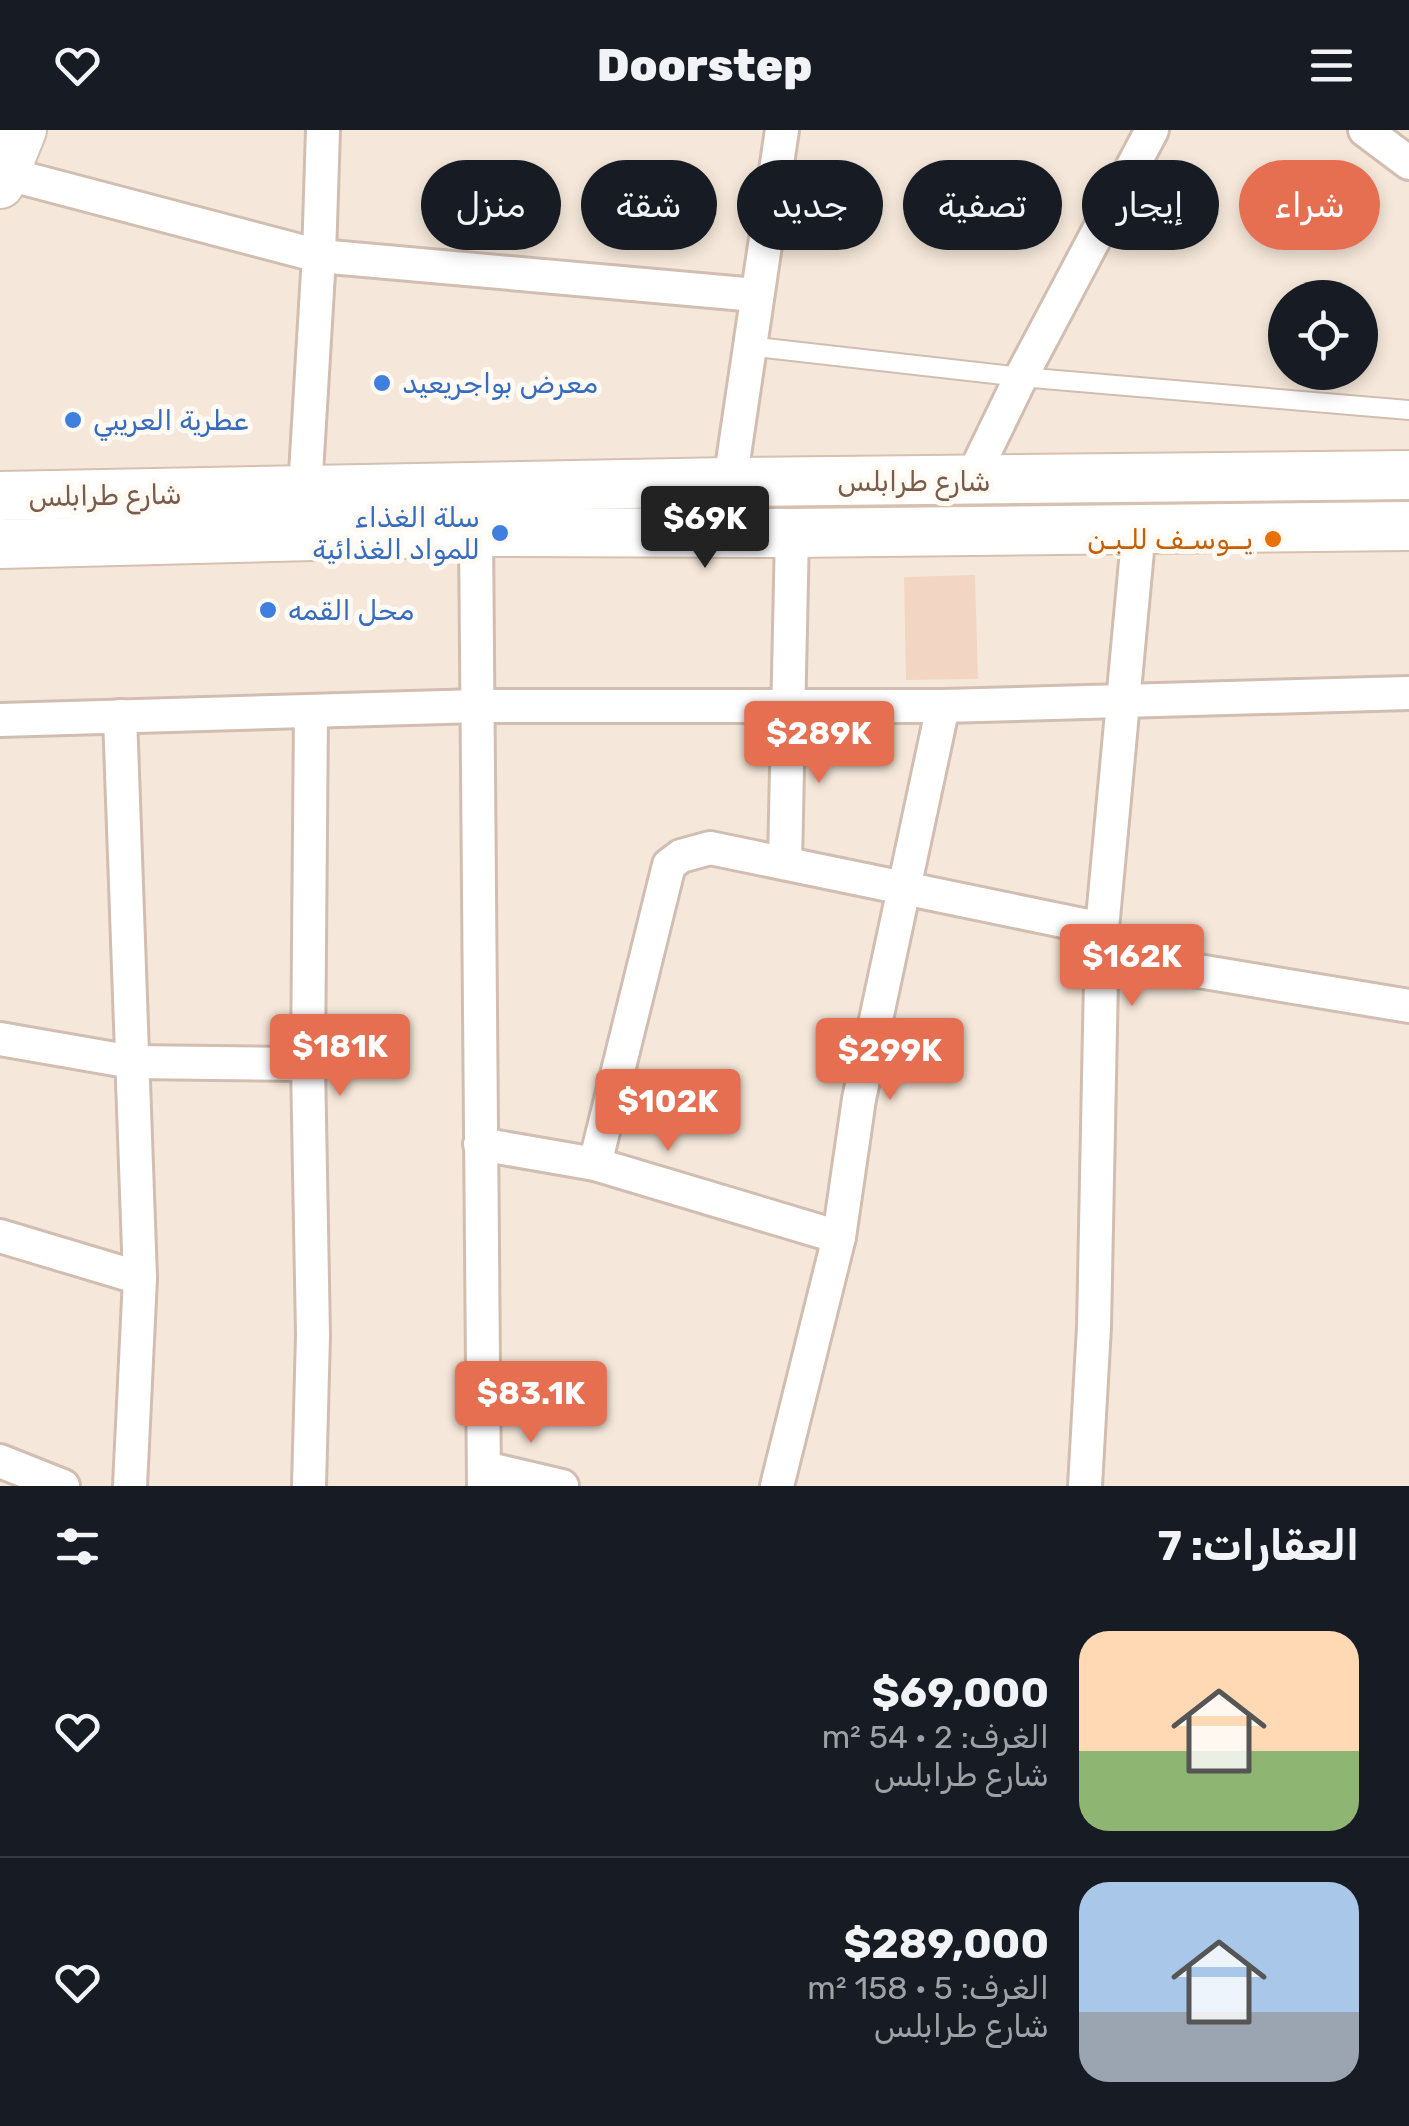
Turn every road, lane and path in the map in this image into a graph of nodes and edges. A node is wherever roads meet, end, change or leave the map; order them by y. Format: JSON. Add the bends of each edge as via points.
{"nodes":[{"id":1,"x":22,"y":130,"type":"edge"},
{"id":2,"x":322,"y":130,"type":"edge"},
{"id":3,"x":782,"y":130,"type":"edge"},
{"id":4,"x":1152,"y":130,"type":"edge"},
{"id":5,"x":1365,"y":130,"type":"edge"},
{"id":6,"x":1409,"y":163,"type":"edge"},
{"id":7,"x":2,"y":179,"type":"edge"},
{"id":8,"x":319,"y":256,"type":"junction"},
{"id":9,"x":756,"y":295,"type":"junction"},
{"id":10,"x":748,"y":346,"type":"junction"},
{"id":11,"x":1021,"y":377,"type":"junction"},
{"id":12,"x":1409,"y":410,"type":"edge"},
{"id":13,"x":1409,"y":475,"type":"edge"},
{"id":14,"x":970,"y":480,"type":"junction"},
{"id":15,"x":730,"y":482,"type":"junction"},
{"id":16,"x":305,"y":490,"type":"junction"},
{"id":17,"x":0,"y":496,"type":"edge"},
{"id":18,"x":1409,"y":526,"type":"edge"},
{"id":19,"x":1139,"y":529,"type":"junction"},
{"id":20,"x":476,"y":532,"type":"junction"},
{"id":21,"x":792,"y":533,"type":"junction"},
{"id":22,"x":0,"y":544,"type":"edge"},
{"id":23,"x":1409,"y":694,"type":"edge"},
{"id":24,"x":1124,"y":702,"type":"junction"},
{"id":25,"x":479,"y":706,"type":"junction"},
{"id":26,"x":944,"y":706,"type":"junction"},
{"id":27,"x":790,"y":707,"type":"junction"},
{"id":28,"x":311,"y":711,"type":"junction"},
{"id":29,"x":120,"y":716,"type":"junction"},
{"id":30,"x":0,"y":720,"type":"edge"},
{"id":31,"x":784,"y":863,"type":"junction"},
{"id":32,"x":904,"y":886,"type":"junction"},
{"id":33,"x":1102,"y":942,"type":"junction"},
{"id":34,"x":1409,"y":1006,"type":"edge"},
{"id":35,"x":0,"y":1039,"type":"edge"},
{"id":36,"x":132,"y":1062,"type":"junction"},
{"id":37,"x":308,"y":1064,"type":"junction"},
{"id":38,"x":480,"y":1144,"type":"junction"},
{"id":39,"x":595,"y":1164,"type":"junction"},
{"id":40,"x":0,"y":1236,"type":"edge"},
{"id":41,"x":840,"y":1238,"type":"junction"},
{"id":42,"x":140,"y":1278,"type":"junction"},
{"id":43,"x":0,"y":1461,"type":"edge"},
{"id":44,"x":485,"y":1477,"type":"edge"},
{"id":45,"x":62,"y":1486,"type":"edge"},
{"id":46,"x":130,"y":1486,"type":"edge"},
{"id":47,"x":309,"y":1486,"type":"edge"},
{"id":48,"x":562,"y":1486,"type":"edge"},
{"id":49,"x":777,"y":1486,"type":"edge"},
{"id":50,"x":1085,"y":1486,"type":"edge"}],
"edges":[{"from":1,"to":7,"type":"main road"},
{"from":2,"to":8,"type":"street"},
{"from":3,"to":9,"type":"street"},
{"from":4,"to":11,"type":"street"},
{"from":5,"to":6,"type":"street"},
{"from":7,"to":8,"type":"street"},
{"from":8,"to":9,"type":"street"},
{"from":8,"to":16,"type":"street"},
{"from":9,"to":10,"type":"street"},
{"from":10,"to":11,"type":"lane"},
{"from":10,"to":15,"type":"street"},
{"from":11,"to":12,"type":"lane"},
{"from":11,"to":14,"type":"street"},
{"from":13,"to":14,"type":"main road","name":"شارع طرابلس"},
{"from":14,"to":15,"type":"main road","name":"شارع طرابلس"},
{"from":15,"to":16,"type":"main road","name":"شارع طرابلس"},
{"from":16,"to":17,"type":"main road","name":"شارع طرابلس"},
{"from":18,"to":19,"type":"main road","name":"شارع طرابلس"},
{"from":19,"to":21,"type":"main road","name":"شارع طرابلس"},
{"from":19,"to":24,"type":"street"},
{"from":20,"to":21,"type":"main road","name":"شارع طرابلس"},
{"from":20,"to":22,"type":"main road","name":"شارع طرابلس"},
{"from":20,"to":25,"type":"street"},
{"from":21,"to":27,"type":"street"},
{"from":23,"to":24,"type":"street"},
{"from":24,"to":26,"type":"street"},
{"from":24,"to":33,"type":"street"},
{"from":25,"to":27,"type":"street"},
{"from":25,"to":28,"type":"street"},
{"from":25,"to":38,"type":"street"},
{"from":26,"to":27,"type":"street"},
{"from":26,"to":32,"type":"street"},
{"from":27,"to":31,"type":"street"},
{"from":28,"to":29,"type":"street"},
{"from":28,"to":37,"type":"street"},
{"from":29,"to":30,"type":"street"},
{"from":29,"to":36,"type":"street"},
{"from":31,"to":32,"type":"street"},
{"from":31,"to":39,"type":"street","via":[[710,848],[669,865]]},
{"from":32,"to":33,"type":"street"},
{"from":32,"to":41,"type":"street","via":[[859,1099]]},
{"from":33,"to":34,"type":"street"},
{"from":33,"to":50,"type":"street"},
{"from":35,"to":36,"type":"street"},
{"from":36,"to":37,"type":"street"},
{"from":36,"to":42,"type":"street"},
{"from":37,"to":47,"type":"street"},
{"from":38,"to":39,"type":"street"},
{"from":38,"to":44,"type":"street"},
{"from":39,"to":41,"type":"street"},
{"from":40,"to":42,"type":"street"},
{"from":41,"to":49,"type":"street"},
{"from":42,"to":46,"type":"street"},
{"from":43,"to":45,"type":"street"},
{"from":44,"to":48,"type":"street"}]}
